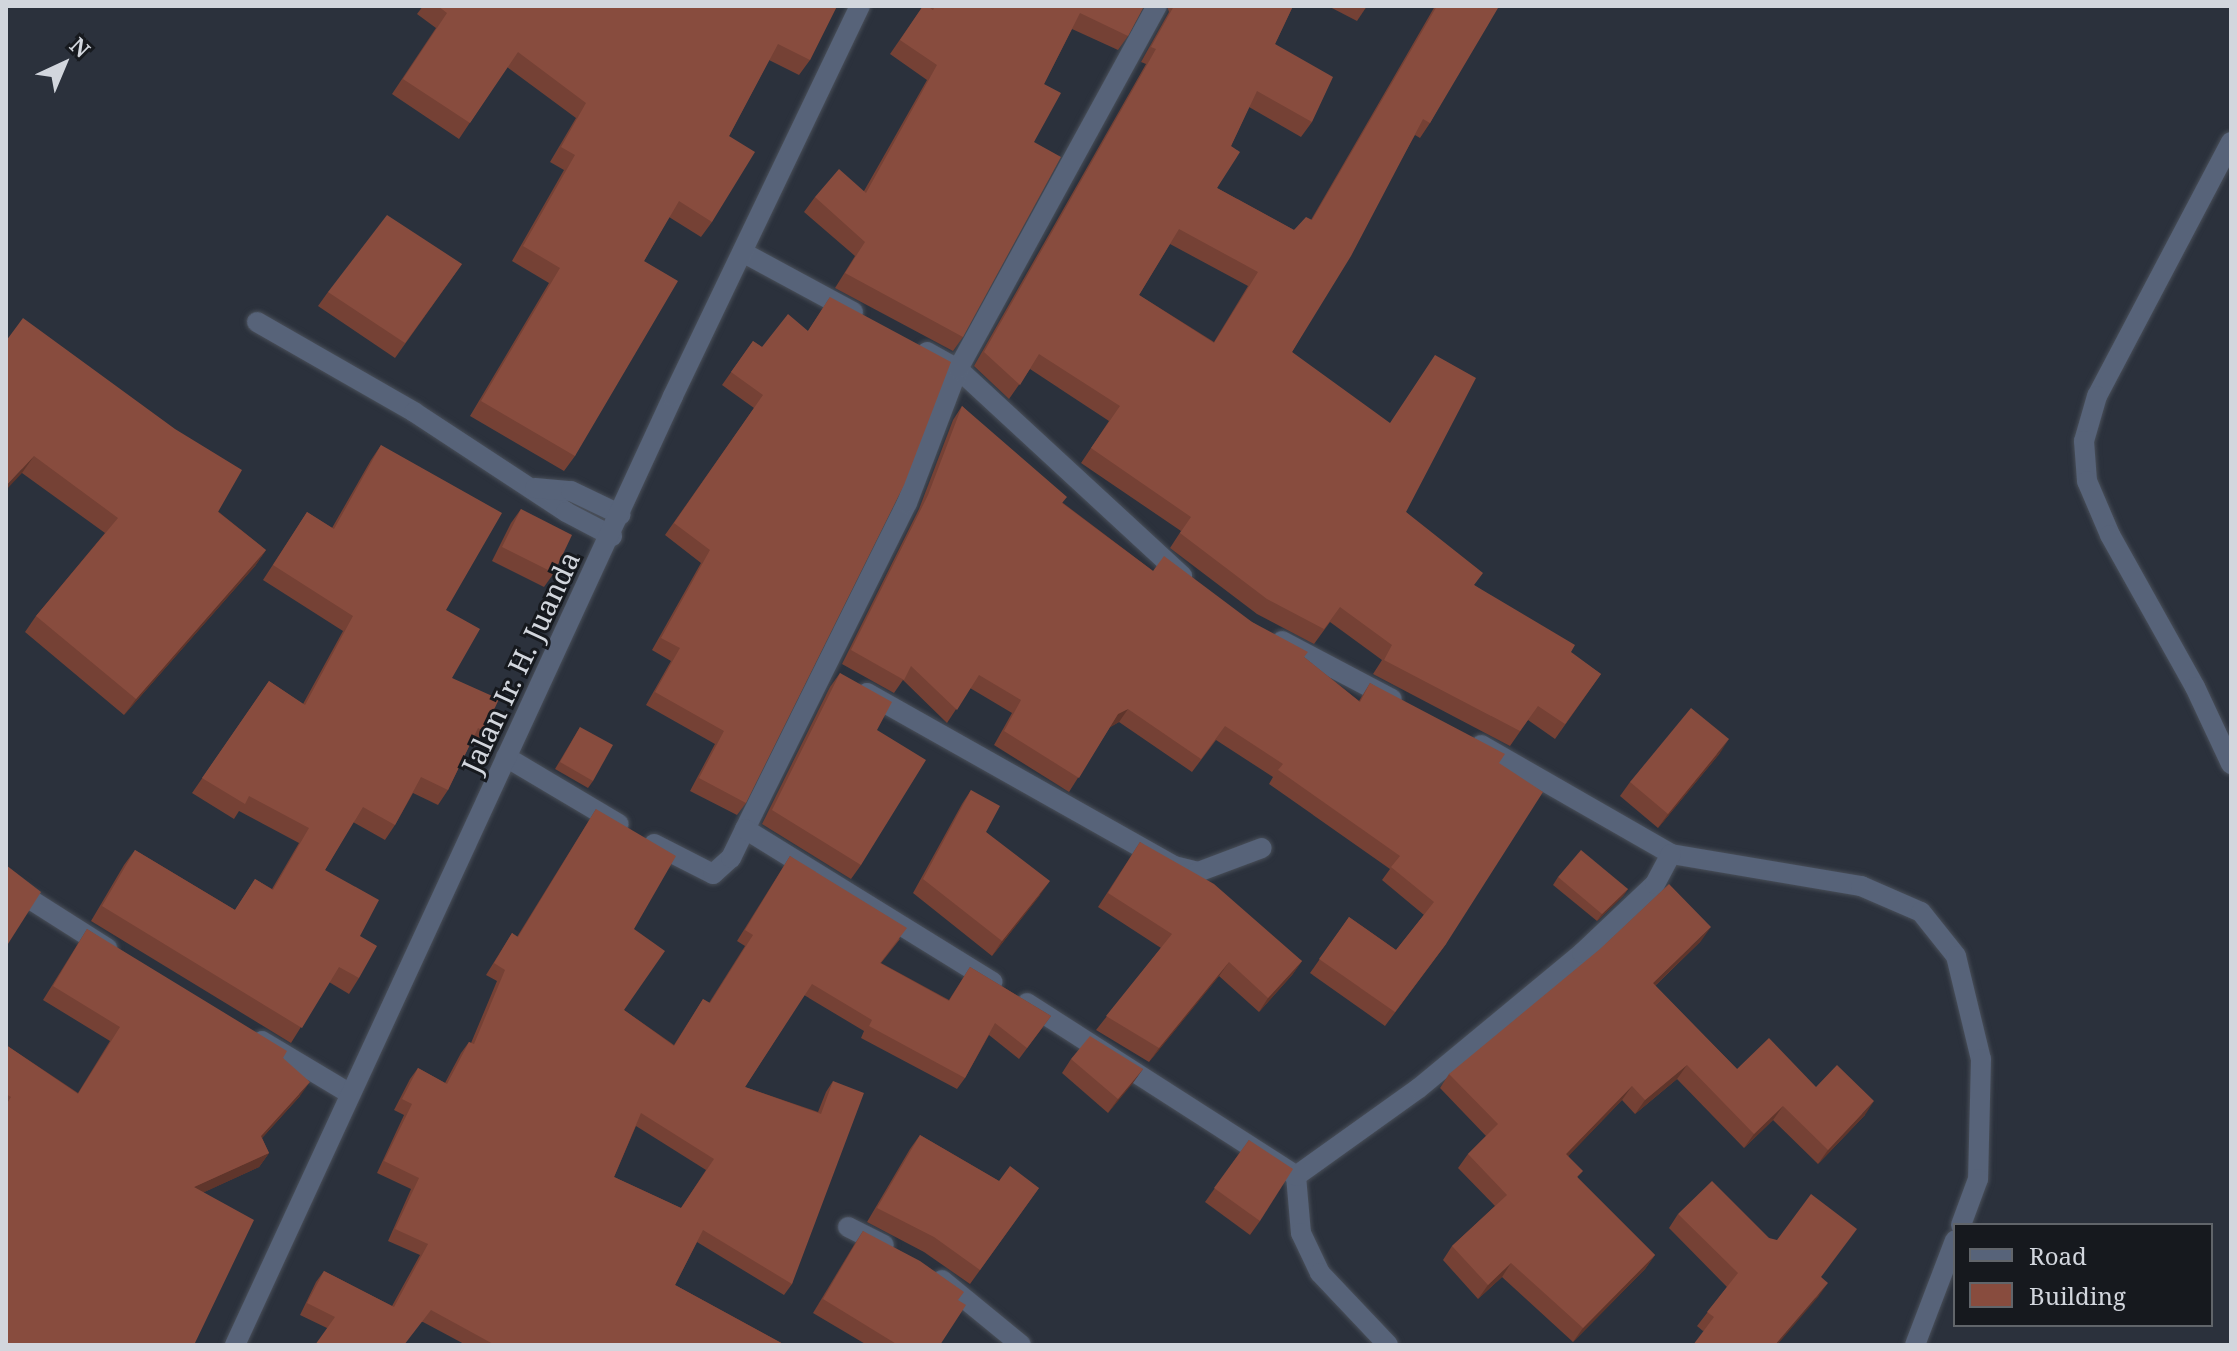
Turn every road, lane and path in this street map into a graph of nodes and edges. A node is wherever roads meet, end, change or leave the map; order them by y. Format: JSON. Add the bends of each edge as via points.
{"nodes":[{"id":1,"x":860,"y":6,"type":"edge"},
{"id":2,"x":1157,"y":6,"type":"edge"},
{"id":3,"x":2231,"y":142,"type":"edge"},
{"id":4,"x":744,"y":253,"type":"junction"},
{"id":5,"x":257,"y":322,"type":"dead end"},
{"id":6,"x":878,"y":326,"type":"edge"},
{"id":7,"x":905,"y":340,"type":"edge"},
{"id":8,"x":958,"y":369,"type":"junction"},
{"id":9,"x":535,"y":488,"type":"junction"},
{"id":10,"x":621,"y":515,"type":"junction"},
{"id":11,"x":612,"y":536,"type":"junction"},
{"id":12,"x":1205,"y":593,"type":"edge"},
{"id":13,"x":1264,"y":632,"type":"edge"},
{"id":14,"x":839,"y":677,"type":"junction"},
{"id":15,"x":1405,"y":705,"type":"edge"},
{"id":16,"x":1461,"y":735,"type":"edge"},
{"id":17,"x":506,"y":757,"type":"junction"},
{"id":18,"x":2231,"y":764,"type":"edge"},
{"id":19,"x":745,"y":829,"type":"junction"},
{"id":20,"x":1262,"y":848,"type":"dead end"},
{"id":21,"x":1671,"y":854,"type":"junction"},
{"id":22,"x":6,"y":884,"type":"edge"},
{"id":23,"x":121,"y":957,"type":"edge"},
{"id":24,"x":241,"y":1029,"type":"edge"},
{"id":25,"x":349,"y":1093,"type":"junction"},
{"id":26,"x":1296,"y":1176,"type":"junction"},
{"id":27,"x":1962,"y":1223,"type":"edge"},
{"id":28,"x":848,"y":1227,"type":"dead end"},
{"id":29,"x":1953,"y":1245,"type":"edge"},
{"id":30,"x":904,"y":1256,"type":"edge"},
{"id":31,"x":930,"y":1271,"type":"edge"},
{"id":32,"x":235,"y":1345,"type":"edge"},
{"id":33,"x":1021,"y":1345,"type":"edge"},
{"id":34,"x":1388,"y":1345,"type":"edge"},
{"id":35,"x":1915,"y":1345,"type":"edge"}],
"edges":[{"from":1,"to":4,"type":"street","name":"Jalan Ir. H. Juanda"},
{"from":2,"to":8,"type":"street"},
{"from":3,"to":18,"type":"street","via":[[2097,396],[2084,441],[2087,481],[2110,535],[2195,687]]},
{"from":4,"to":6,"type":"street"},
{"from":4,"to":10,"type":"street","name":"Jalan Ir. H. Juanda"},
{"from":5,"to":9,"type":"street"},
{"from":7,"to":8,"type":"street"},
{"from":8,"to":12,"type":"street"},
{"from":8,"to":14,"type":"street"},
{"from":9,"to":10,"type":"street","via":[[571,491]]},
{"from":9,"to":11,"type":"street"},
{"from":10,"to":11,"type":"street","name":"Jalan Ir. H. Juanda"},
{"from":11,"to":17,"type":"street","name":"Jalan Ir. H. Juanda"},
{"from":13,"to":15,"type":"street"},
{"from":14,"to":19,"type":"street"},
{"from":14,"to":20,"type":"street","via":[[1174,866],[1198,872]]},
{"from":16,"to":21,"type":"street"},
{"from":17,"to":19,"type":"street","via":[[701,871],[721,870]]},
{"from":17,"to":25,"type":"street","name":"Jalan Ir. H. Juanda"},
{"from":19,"to":26,"type":"street","via":[[1145,1075]]},
{"from":21,"to":26,"type":"street","via":[[1655,884],[1582,953],[1419,1088]]},
{"from":21,"to":27,"type":"street","via":[[1889,894],[1921,912],[1943,934],[1956,956],[1981,1059],[1978,1179]]},
{"from":22,"to":23,"type":"street"},
{"from":24,"to":25,"type":"street"},
{"from":25,"to":32,"type":"street","name":"Jalan Ir. H. Juanda"},
{"from":26,"to":34,"type":"street","via":[[1301,1233],[1320,1273]]},
{"from":28,"to":30,"type":"street"},
{"from":29,"to":35,"type":"street"},
{"from":31,"to":33,"type":"street"}]}
